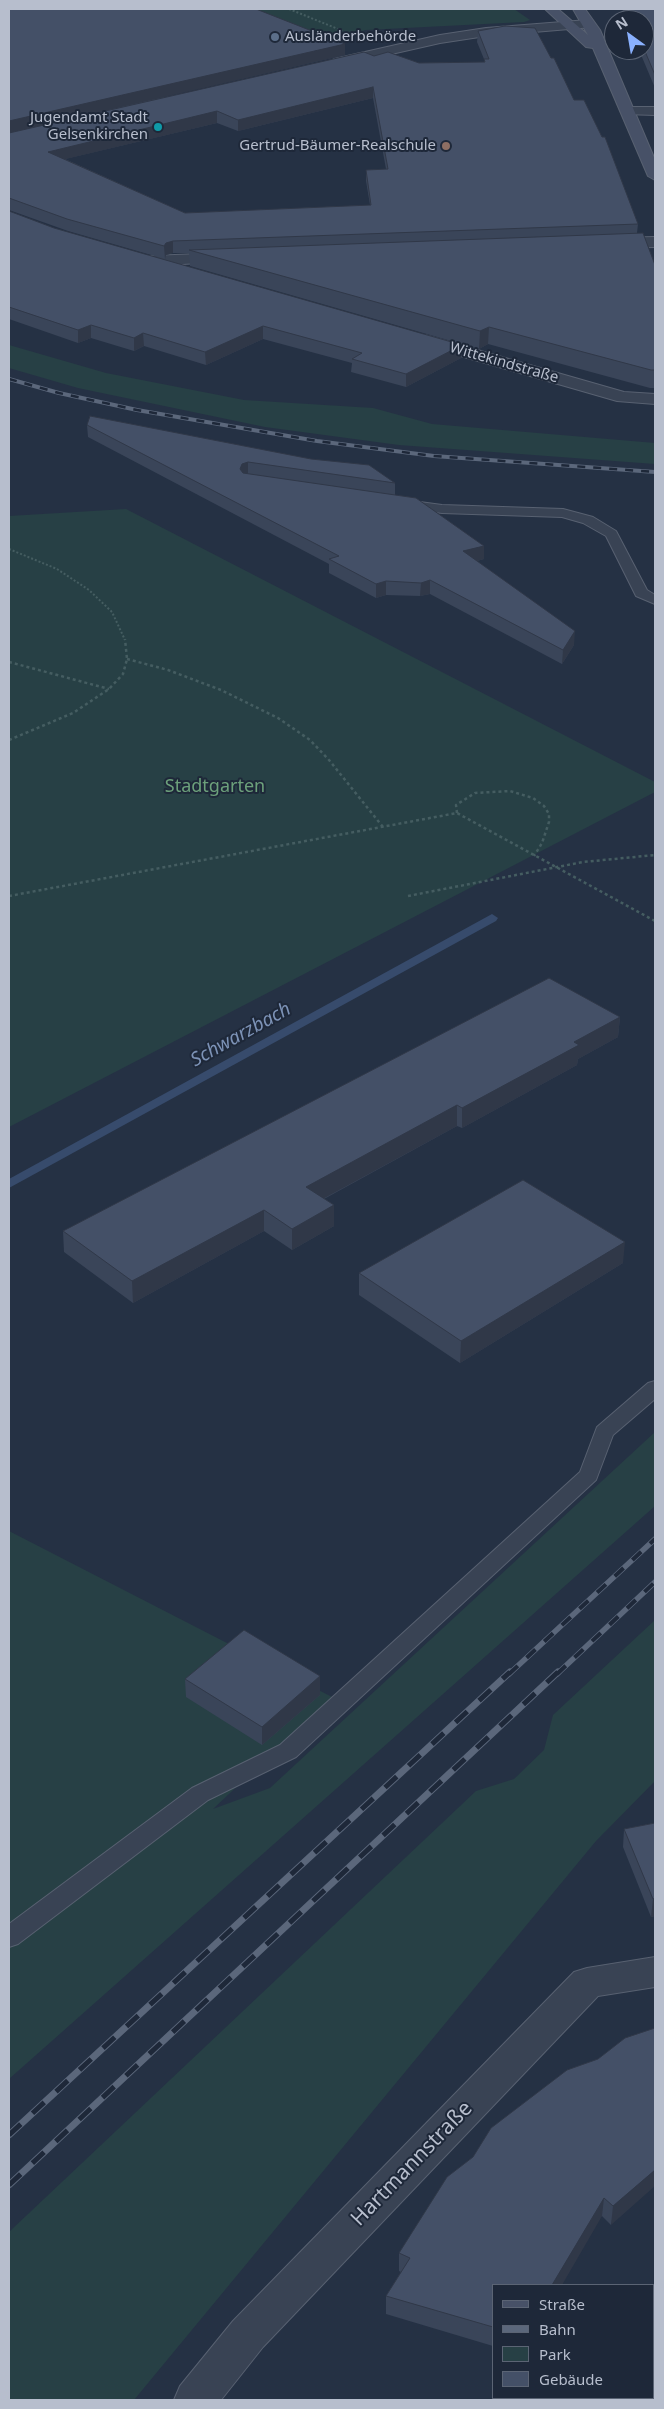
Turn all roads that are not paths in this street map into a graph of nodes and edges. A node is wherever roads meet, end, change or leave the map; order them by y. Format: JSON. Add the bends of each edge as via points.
{"nodes":[{"id":1,"x":551,"y":9,"type":"edge"},
{"id":2,"x":579,"y":9,"type":"edge"},
{"id":3,"x":568,"y":24,"type":"junction"},
{"id":4,"x":588,"y":24,"type":"junction"},
{"id":5,"x":602,"y":54,"type":"junction"},
{"id":6,"x":325,"y":65,"type":"edge"},
{"id":7,"x":628,"y":111,"type":"junction"},
{"id":8,"x":655,"y":111,"type":"edge"},
{"id":9,"x":655,"y":176,"type":"edge"},
{"id":10,"x":655,"y":242,"type":"edge"},
{"id":11,"x":596,"y":244,"type":"edge"},
{"id":12,"x":131,"y":256,"type":"edge"},
{"id":13,"x":238,"y":258,"type":"edge"},
{"id":14,"x":149,"y":262,"type":"junction"},
{"id":15,"x":196,"y":275,"type":"edge"},
{"id":16,"x":405,"y":334,"type":"edge"},
{"id":17,"x":655,"y":399,"type":"edge"},
{"id":18,"x":393,"y":502,"type":"edge"},
{"id":19,"x":655,"y":600,"type":"edge"},
{"id":20,"x":655,"y":1388,"type":"edge"},
{"id":21,"x":9,"y":1937,"type":"edge"},
{"id":22,"x":655,"y":1972,"type":"edge"},
{"id":23,"x":195,"y":2400,"type":"edge"}],
"edges":[{"from":1,"to":3,"type":"main road"},
{"from":2,"to":4,"type":"main road"},
{"from":3,"to":4,"type":"street"},
{"from":3,"to":5,"type":"main road"},
{"from":3,"to":6,"type":"street","via":[[440,39]]},
{"from":4,"to":5,"type":"main road","via":[[594,30]]},
{"from":5,"to":7,"type":"main road"},
{"from":7,"to":8,"type":"street"},
{"from":7,"to":9,"type":"main road"},
{"from":10,"to":11,"type":"street"},
{"from":12,"to":14,"type":"street"},
{"from":13,"to":14,"type":"street"},
{"from":14,"to":15,"type":"street"},
{"from":16,"to":17,"type":"street","name":"Wittekindstraße","via":[[623,397]]},
{"from":18,"to":19,"type":"lane","via":[[442,510],[563,513],[588,520],[611,534],[641,593]]},
{"from":20,"to":21,"type":"lane","via":[[604,1432],[589,1475],[288,1751],[200,1794]]},
{"from":22,"to":23,"type":"street","name":"Hartmannstraße","via":[[587,1983],[248,2334]]}]}
